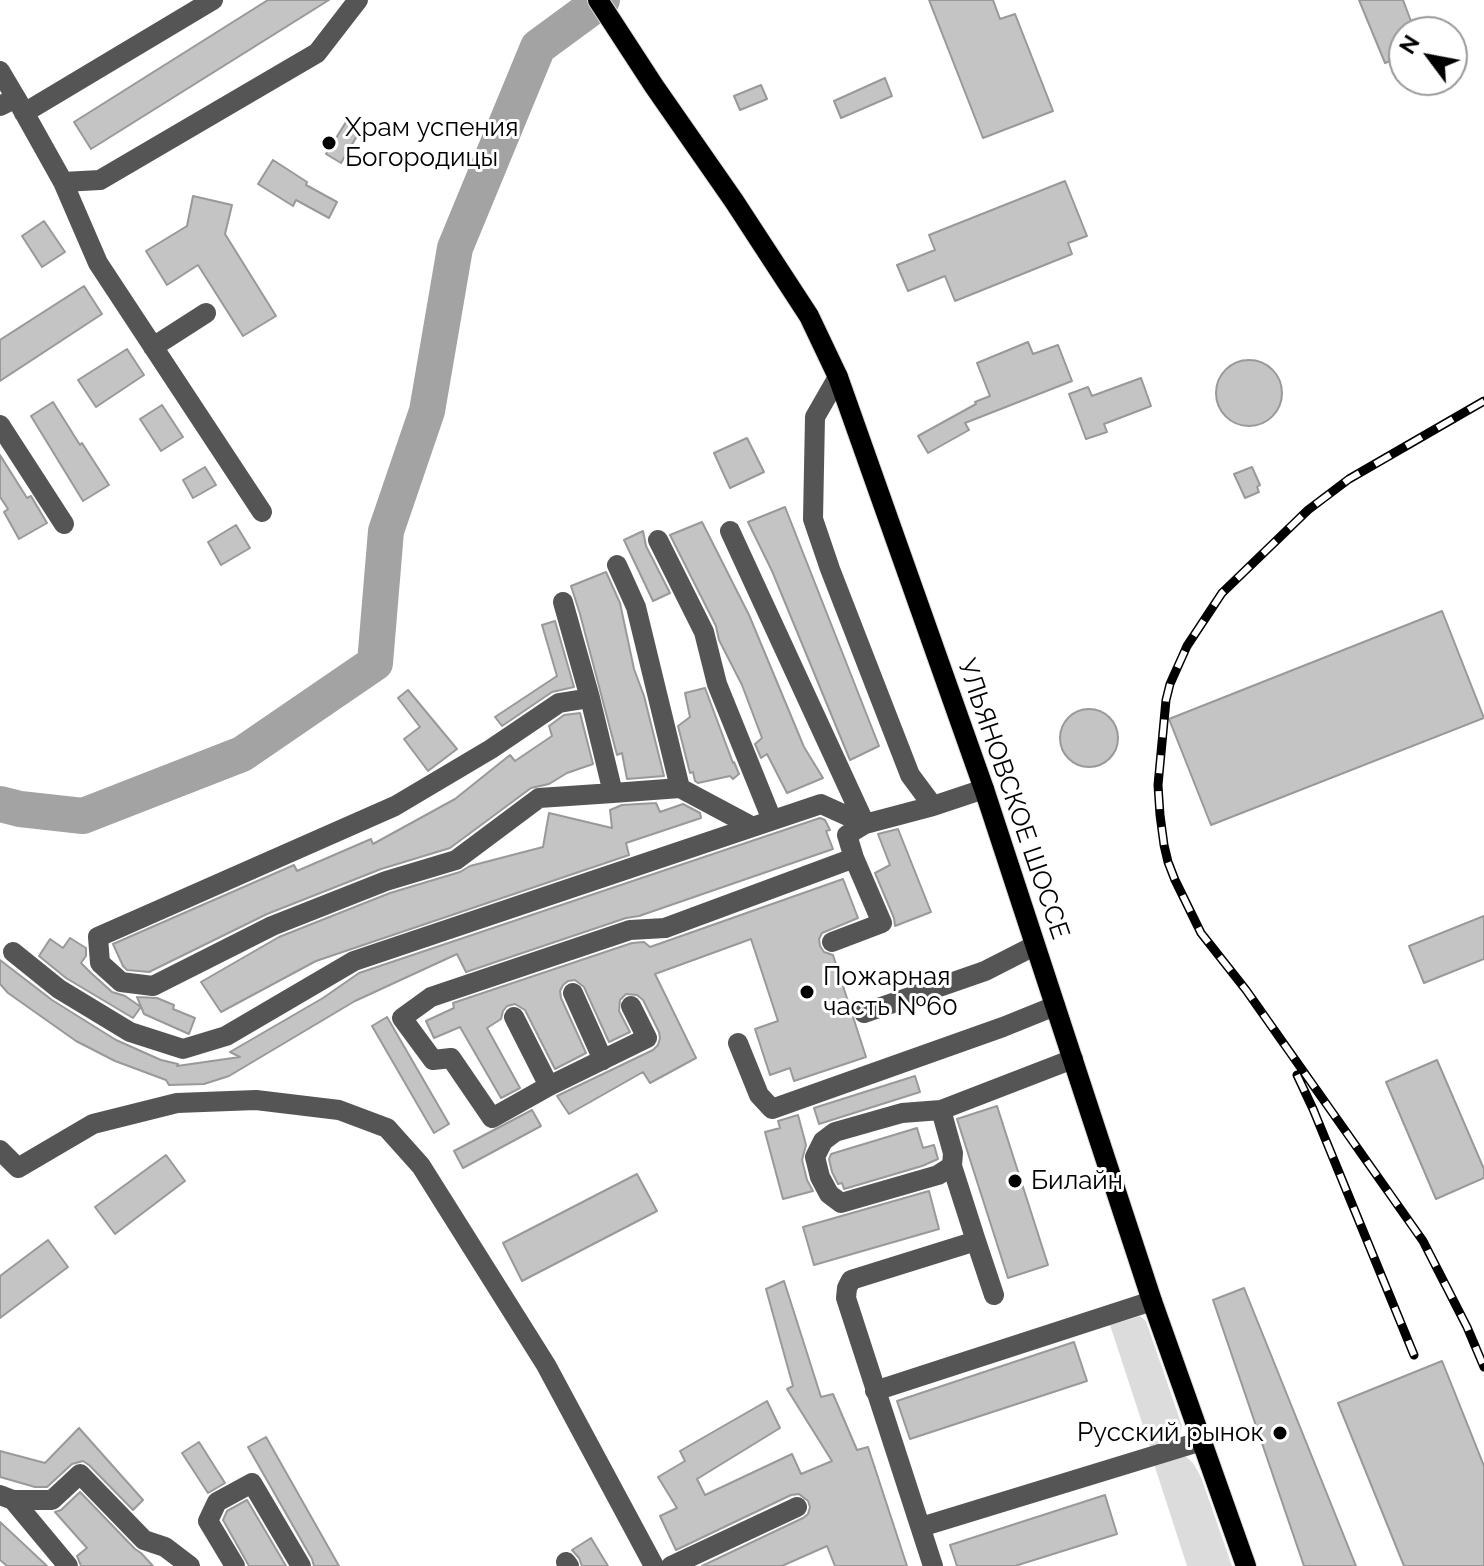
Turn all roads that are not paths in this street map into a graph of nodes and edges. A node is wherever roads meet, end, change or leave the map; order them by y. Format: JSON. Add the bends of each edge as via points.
{"nodes":[{"id":1,"x":213,"y":0,"type":"edge"},
{"id":2,"x":358,"y":0,"type":"edge"},
{"id":3,"x":598,"y":0,"type":"edge"},
{"id":4,"x":0,"y":71,"type":"edge"},
{"id":5,"x":14,"y":106,"type":"edge"},
{"id":6,"x":63,"y":182,"type":"junction"},
{"id":7,"x":206,"y":313,"type":"dead end"},
{"id":8,"x":153,"y":347,"type":"junction"},
{"id":9,"x":838,"y":377,"type":"junction"},
{"id":10,"x":0,"y":425,"type":"edge"},
{"id":11,"x":262,"y":512,"type":"dead end"},
{"id":12,"x":64,"y":524,"type":"dead end"},
{"id":13,"x":730,"y":531,"type":"dead end"},
{"id":14,"x":658,"y":540,"type":"dead end"},
{"id":15,"x":617,"y":565,"type":"dead end"},
{"id":16,"x":563,"y":602,"type":"dead end"},
{"id":17,"x":590,"y":698,"type":"junction"},
{"id":18,"x":680,"y":788,"type":"junction"},
{"id":19,"x":984,"y":789,"type":"junction"},
{"id":20,"x":613,"y":793,"type":"junction"},
{"id":21,"x":933,"y":806,"type":"junction"},
{"id":22,"x":763,"y":824,"type":"junction"},
{"id":23,"x":865,"y":824,"type":"junction"},
{"id":24,"x":854,"y":858,"type":"junction"},
{"id":25,"x":832,"y":942,"type":"dead end"},
{"id":26,"x":1034,"y":946,"type":"junction"},
{"id":27,"x":13,"y":952,"type":"dead end"},
{"id":28,"x":573,"y":993,"type":"dead end"},
{"id":29,"x":631,"y":1006,"type":"dead end"},
{"id":30,"x":1055,"y":1006,"type":"junction"},
{"id":31,"x":864,"y":1013,"type":"dead end"},
{"id":32,"x":514,"y":1017,"type":"dead end"},
{"id":33,"x":738,"y":1043,"type":"dead end"},
{"id":34,"x":1073,"y":1059,"type":"junction"},
{"id":35,"x":603,"y":1060,"type":"junction"},
{"id":36,"x":549,"y":1086,"type":"junction"},
{"id":37,"x":941,"y":1110,"type":"junction"},
{"id":38,"x":0,"y":1150,"type":"edge"},
{"id":39,"x":952,"y":1166,"type":"junction"},
{"id":40,"x":976,"y":1241,"type":"junction"},
{"id":41,"x":994,"y":1295,"type":"dead end"},
{"id":42,"x":1152,"y":1301,"type":"junction"},
{"id":43,"x":875,"y":1391,"type":"junction"},
{"id":44,"x":1202,"y":1441,"type":"junction"},
{"id":45,"x":7,"y":1498,"type":"edge"},
{"id":46,"x":797,"y":1507,"type":"dead end"},
{"id":47,"x":921,"y":1527,"type":"junction"},
{"id":48,"x":68,"y":1566,"type":"edge"},
{"id":49,"x":190,"y":1566,"type":"edge"},
{"id":50,"x":235,"y":1566,"type":"edge"},
{"id":51,"x":301,"y":1566,"type":"edge"},
{"id":52,"x":654,"y":1566,"type":"edge"},
{"id":53,"x":671,"y":1566,"type":"edge"},
{"id":54,"x":933,"y":1566,"type":"edge"},
{"id":55,"x":1246,"y":1566,"type":"edge"}],
"edges":[{"from":1,"to":5,"type":"street"},
{"from":2,"to":6,"type":"street","via":[[317,53],[100,180]]},
{"from":3,"to":9,"type":"main road","name":"УЛЬЯНОВСКОЕ ШОССЕ","via":[[801,303]]},
{"from":4,"to":5,"type":"street"},
{"from":5,"to":6,"type":"street"},
{"from":6,"to":8,"type":"street","via":[[98,263]]},
{"from":7,"to":8,"type":"street"},
{"from":8,"to":11,"type":"street"},
{"from":9,"to":19,"type":"main road","name":"УЛЬЯНОВСКОЕ ШОССЕ"},
{"from":9,"to":21,"type":"street","via":[[815,417],[813,519],[910,775]]},
{"from":10,"to":12,"type":"street"},
{"from":13,"to":23,"type":"street"},
{"from":14,"to":22,"type":"street","via":[[704,632]]},
{"from":15,"to":18,"type":"street","via":[[636,607]]},
{"from":16,"to":17,"type":"street"},
{"from":17,"to":20,"type":"street"},
{"from":17,"to":20,"type":"street","via":[[559,703],[395,806],[98,937],[100,963],[121,982],[153,986],[272,926],[456,860],[539,798]]},
{"from":18,"to":20,"type":"street"},
{"from":18,"to":22,"type":"street"},
{"from":19,"to":21,"type":"street"},
{"from":19,"to":26,"type":"main road","name":"УЛЬЯНОВСКОЕ ШОССЕ"},
{"from":21,"to":23,"type":"street"},
{"from":22,"to":23,"type":"street","via":[[821,804]]},
{"from":22,"to":27,"type":"street","via":[[354,961],[226,1036],[183,1049],[130,1032],[59,989]]},
{"from":23,"to":24,"type":"street","via":[[847,835]]},
{"from":24,"to":25,"type":"street","via":[[882,923]]},
{"from":24,"to":36,"type":"street","via":[[665,928],[630,930],[431,997],[402,1018],[433,1060],[451,1058],[492,1118]]},
{"from":26,"to":30,"type":"main road","name":"УЛЬЯНОВСКОЕ ШОССЕ"},
{"from":26,"to":31,"type":"street","via":[[985,971]]},
{"from":28,"to":35,"type":"street"},
{"from":29,"to":35,"type":"street","via":[[647,1038]]},
{"from":30,"to":33,"type":"street","via":[[772,1109],[759,1095]]},
{"from":30,"to":34,"type":"main road","name":"УЛЬЯНОВСКОЕ ШОССЕ"},
{"from":32,"to":36,"type":"street"},
{"from":34,"to":37,"type":"street"},
{"from":34,"to":42,"type":"main road","name":"УЛЬЯНОВСКОЕ ШОССЕ"},
{"from":35,"to":36,"type":"street"},
{"from":37,"to":39,"type":"street"},
{"from":37,"to":39,"type":"street","via":[[902,1113],[835,1132],[815,1157],[829,1194],[841,1203],[938,1175]]},
{"from":38,"to":52,"type":"street","via":[[18,1168],[93,1124],[177,1103],[256,1100],[339,1110],[387,1128],[421,1166],[546,1365]]},
{"from":39,"to":40,"type":"street"},
{"from":40,"to":41,"type":"street"},
{"from":40,"to":43,"type":"street","via":[[851,1280],[846,1298]]},
{"from":42,"to":43,"type":"street"},
{"from":42,"to":44,"type":"main road","name":"УЛЬЯНОВСКОЕ ШОССЕ"},
{"from":43,"to":47,"type":"street"},
{"from":44,"to":47,"type":"street"},
{"from":44,"to":55,"type":"main road","name":"УЛЬЯНОВСКОЕ ШОССЕ"},
{"from":45,"to":48,"type":"street"},
{"from":45,"to":49,"type":"street","via":[[52,1500],[80,1474],[144,1540],[165,1547]]},
{"from":46,"to":53,"type":"street"},
{"from":47,"to":54,"type":"street"},
{"from":50,"to":51,"type":"street","via":[[208,1521],[217,1502],[252,1483]]}]}
